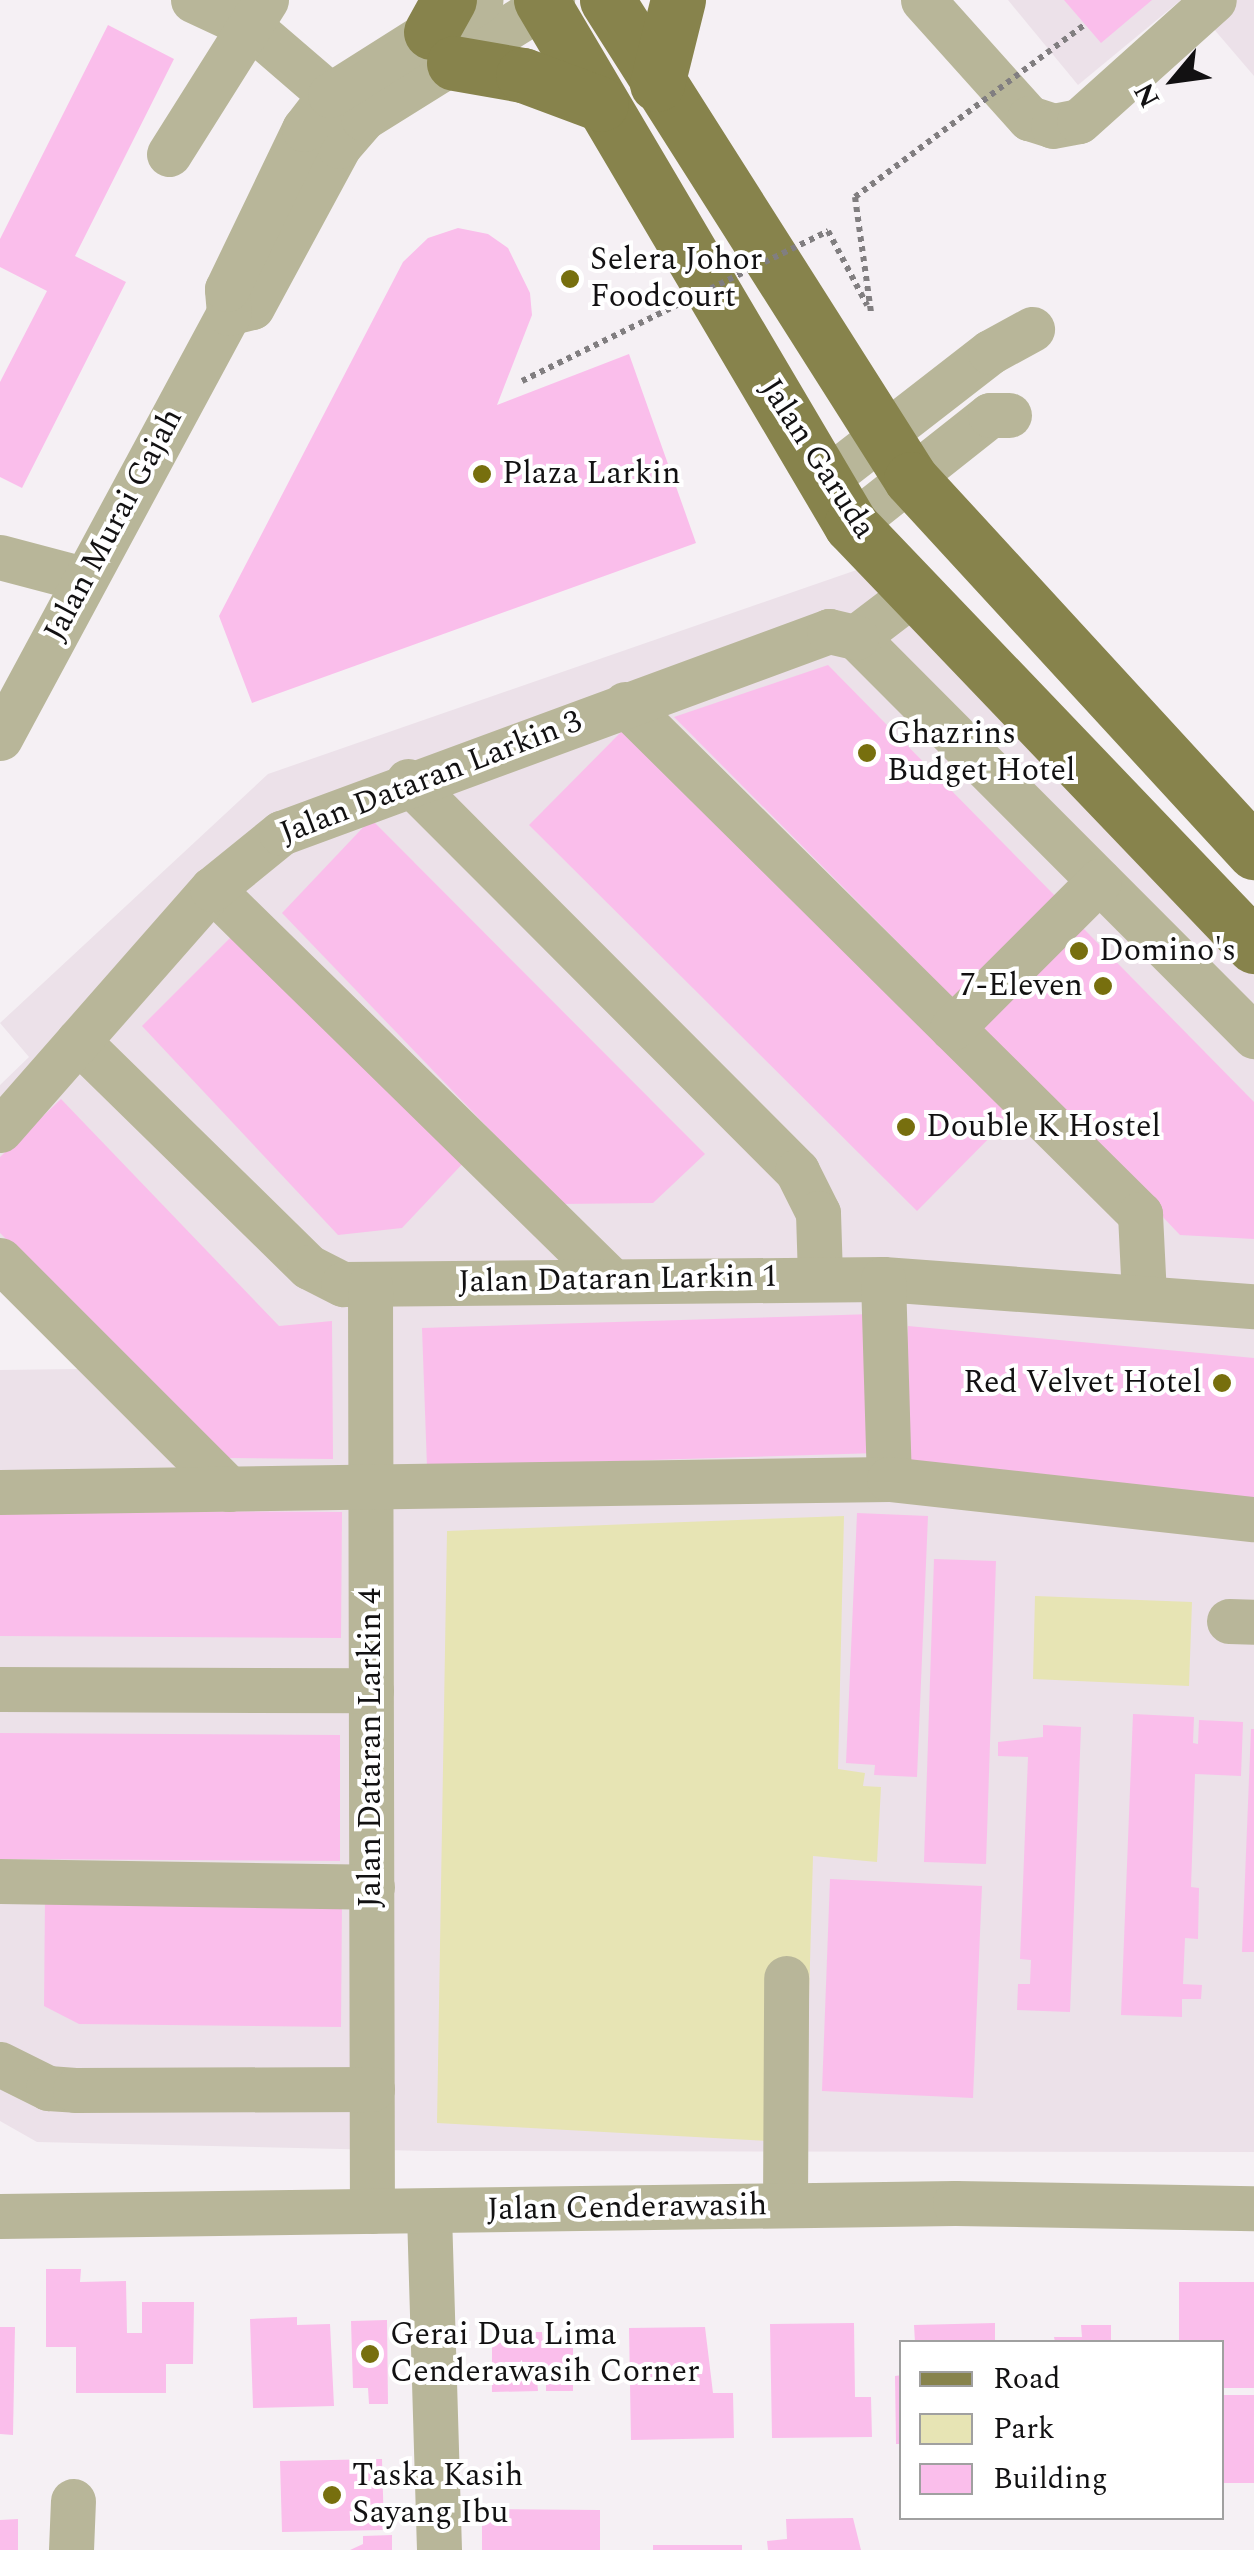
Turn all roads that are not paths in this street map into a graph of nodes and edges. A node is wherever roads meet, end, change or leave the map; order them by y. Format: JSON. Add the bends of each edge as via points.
{"nodes":[{"id":1,"x":193,"y":0,"type":"edge"},
{"id":2,"x":480,"y":0,"type":"edge"},
{"id":3,"x":607,"y":0,"type":"edge"},
{"id":4,"x":678,"y":0,"type":"edge"},
{"id":5,"x":924,"y":0,"type":"edge"},
{"id":6,"x":1214,"y":0,"type":"edge"},
{"id":7,"x":546,"y":2,"type":"edge"},
{"id":8,"x":259,"y":14,"type":"edge"},
{"id":9,"x":445,"y":32,"type":"edge"},
{"id":10,"x":657,"y":84,"type":"junction"},
{"id":11,"x":330,"y":95,"type":"junction"},
{"id":12,"x":602,"y":104,"type":"junction"},
{"id":13,"x":169,"y":154,"type":"dead end"},
{"id":14,"x":230,"y":313,"type":"junction"},
{"id":15,"x":1032,"y":329,"type":"dead end"},
{"id":16,"x":1009,"y":415,"type":"dead end"},
{"id":17,"x":896,"y":458,"type":"junction"},
{"id":18,"x":838,"y":502,"type":"junction"},
{"id":19,"x":6,"y":573,"type":"edge"},
{"id":20,"x":82,"y":579,"type":"junction"},
{"id":21,"x":915,"y":592,"type":"junction"},
{"id":22,"x":856,"y":637,"type":"junction"},
{"id":23,"x":625,"y":704,"type":"junction"},
{"id":24,"x":0,"y":738,"type":"edge"},
{"id":25,"x":408,"y":781,"type":"junction"},
{"id":26,"x":1254,"y":852,"type":"edge"},
{"id":27,"x":1099,"y":881,"type":"junction"},
{"id":28,"x":212,"y":889,"type":"junction"},
{"id":29,"x":1254,"y":946,"type":"edge"},
{"id":30,"x":952,"y":1028,"type":"junction"},
{"id":31,"x":1254,"y":1036,"type":"edge"},
{"id":32,"x":78,"y":1042,"type":"junction"},
{"id":33,"x":0,"y":1130,"type":"edge"},
{"id":34,"x":0,"y":1260,"type":"edge"},
{"id":35,"x":608,"y":1277,"type":"junction"},
{"id":36,"x":820,"y":1278,"type":"junction"},
{"id":37,"x":883,"y":1279,"type":"junction"},
{"id":38,"x":370,"y":1286,"type":"junction"},
{"id":39,"x":1144,"y":1296,"type":"junction"},
{"id":40,"x":1254,"y":1306,"type":"edge"},
{"id":41,"x":889,"y":1480,"type":"junction"},
{"id":42,"x":371,"y":1485,"type":"junction"},
{"id":43,"x":229,"y":1489,"type":"junction"},
{"id":44,"x":0,"y":1492,"type":"edge"},
{"id":45,"x":1254,"y":1520,"type":"edge"},
{"id":46,"x":0,"y":1688,"type":"edge"},
{"id":47,"x":371,"y":1690,"type":"junction"},
{"id":48,"x":0,"y":1881,"type":"edge"},
{"id":49,"x":372,"y":1887,"type":"junction"},
{"id":50,"x":786,"y":1978,"type":"dead end"},
{"id":51,"x":0,"y":2064,"type":"edge"},
{"id":52,"x":372,"y":2089,"type":"junction"},
{"id":53,"x":784,"y":2205,"type":"junction"},
{"id":54,"x":1254,"y":2208,"type":"edge"},
{"id":55,"x":372,"y":2211,"type":"junction"},
{"id":56,"x":429,"y":2212,"type":"junction"},
{"id":57,"x":0,"y":2216,"type":"edge"},
{"id":58,"x":73,"y":2501,"type":"dead end"},
{"id":59,"x":71,"y":2550,"type":"edge"},
{"id":60,"x":439,"y":2550,"type":"edge"}],
"edges":[{"from":1,"to":8,"type":"street"},
{"from":2,"to":9,"type":"street","name":"Jalan Murai Gajah"},
{"from":3,"to":10,"type":"main road","name":"Jalan Garuda"},
{"from":4,"to":10,"type":"main road"},
{"from":5,"to":6,"type":"street","via":[[1029,118],[1053,126],[1079,122]]},
{"from":7,"to":9,"type":"street","name":"Jalan Murai Gajah"},
{"from":7,"to":12,"type":"main road","name":"Jalan Garuda"},
{"from":8,"to":11,"type":"street"},
{"from":8,"to":13,"type":"street"},
{"from":9,"to":11,"type":"street","name":"Jalan Murai Gajah"},
{"from":9,"to":12,"type":"main road","via":[[523,76]]},
{"from":9,"to":14,"type":"street","name":"Jalan Murai Gajah","via":[[338,146],[252,306]]},
{"from":10,"to":17,"type":"main road","name":"Jalan Garuda"},
{"from":11,"to":14,"type":"street","name":"Jalan Murai Gajah","via":[[304,129],[228,289]]},
{"from":12,"to":18,"type":"main road","name":"Jalan Garuda"},
{"from":14,"to":20,"type":"street","name":"Jalan Murai Gajah"},
{"from":15,"to":17,"type":"street","via":[[990,352]]},
{"from":16,"to":17,"type":"street","via":[[990,415]]},
{"from":17,"to":18,"type":"street"},
{"from":17,"to":26,"type":"main road","name":"Jalan Garuda"},
{"from":18,"to":21,"type":"main road","name":"Jalan Garuda"},
{"from":19,"to":20,"type":"street"},
{"from":20,"to":24,"type":"street","name":"Jalan Murai Gajah"},
{"from":21,"to":22,"type":"street"},
{"from":21,"to":29,"type":"main road","name":"Jalan Garuda"},
{"from":22,"to":23,"type":"street","name":"Jalan Dataran Larkin 3","via":[[829,631]]},
{"from":22,"to":27,"type":"street"},
{"from":23,"to":25,"type":"street","name":"Jalan Dataran Larkin 3"},
{"from":23,"to":30,"type":"street"},
{"from":25,"to":28,"type":"street","name":"Jalan Dataran Larkin 3","via":[[281,833]]},
{"from":25,"to":36,"type":"street","via":[[797,1171],[818,1213]]},
{"from":27,"to":30,"type":"street"},
{"from":27,"to":31,"type":"street"},
{"from":28,"to":32,"type":"street","name":"Jalan Dataran Larkin 3"},
{"from":28,"to":35,"type":"street"},
{"from":30,"to":39,"type":"street","via":[[1140,1214]]},
{"from":32,"to":33,"type":"street","name":"Jalan Dataran Larkin 3"},
{"from":32,"to":38,"type":"street","name":"Jalan Dataran Larkin 1","via":[[308,1267],[343,1284]]},
{"from":34,"to":43,"type":"street"},
{"from":35,"to":36,"type":"street","name":"Jalan Dataran Larkin 1"},
{"from":35,"to":38,"type":"street","name":"Jalan Dataran Larkin 1"},
{"from":36,"to":37,"type":"street","name":"Jalan Dataran Larkin 1"},
{"from":37,"to":39,"type":"street","name":"Jalan Dataran Larkin 1"},
{"from":37,"to":41,"type":"street"},
{"from":38,"to":42,"type":"street","name":"Jalan Dataran Larkin 4"},
{"from":39,"to":40,"type":"street","name":"Jalan Dataran Larkin 1"},
{"from":41,"to":42,"type":"street"},
{"from":41,"to":45,"type":"street"},
{"from":42,"to":43,"type":"street"},
{"from":42,"to":47,"type":"street","name":"Jalan Dataran Larkin 4"},
{"from":43,"to":44,"type":"street"},
{"from":46,"to":47,"type":"street"},
{"from":47,"to":49,"type":"street","name":"Jalan Dataran Larkin 4"},
{"from":48,"to":49,"type":"street"},
{"from":49,"to":52,"type":"street","name":"Jalan Dataran Larkin 4"},
{"from":50,"to":53,"type":"street"},
{"from":51,"to":52,"type":"street","via":[[48,2088],[74,2090]]},
{"from":52,"to":55,"type":"street","name":"Jalan Dataran Larkin 4"},
{"from":53,"to":54,"type":"street","name":"Jalan Cenderawasih"},
{"from":53,"to":56,"type":"street","name":"Jalan Cenderawasih"},
{"from":55,"to":56,"type":"street","name":"Jalan Cenderawasih"},
{"from":55,"to":57,"type":"street","name":"Jalan Cenderawasih"},
{"from":56,"to":60,"type":"street"},
{"from":58,"to":59,"type":"street"}]}
